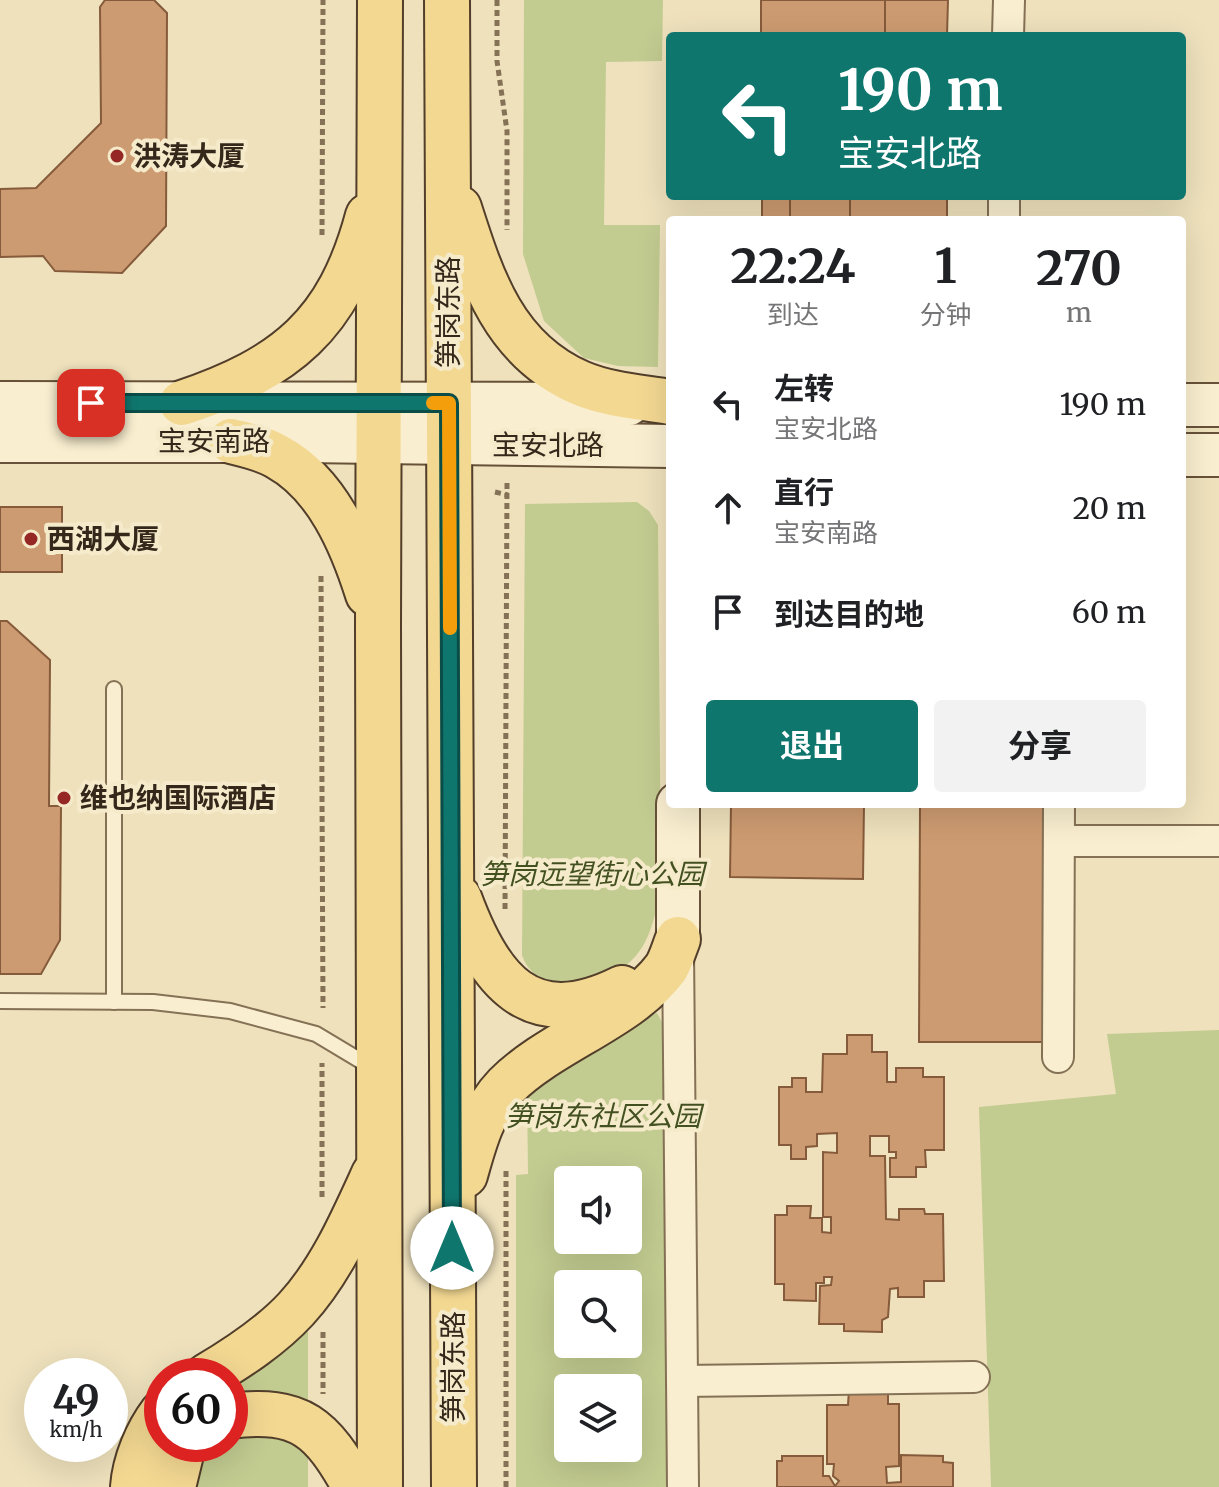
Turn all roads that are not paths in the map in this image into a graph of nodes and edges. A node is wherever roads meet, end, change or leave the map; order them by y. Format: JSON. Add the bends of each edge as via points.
{"nodes":[{"id":1,"x":380,"y":0,"type":"edge"},
{"id":2,"x":447,"y":0,"type":"edge"},
{"id":3,"x":1009,"y":0,"type":"edge"},
{"id":4,"x":1008,"y":32,"type":"edge"},
{"id":5,"x":380,"y":171,"type":"junction"},
{"id":6,"x":448,"y":174,"type":"junction"},
{"id":7,"x":666,"y":402,"type":"edge"},
{"id":8,"x":0,"y":403,"type":"edge"},
{"id":9,"x":182,"y":403,"type":"junction"},
{"id":10,"x":666,"y":403,"type":"edge"},
{"id":11,"x":1186,"y":405,"type":"edge"},
{"id":12,"x":1219,"y":405,"type":"edge"},
{"id":13,"x":379,"y":424,"type":"junction"},
{"id":14,"x":448,"y":424,"type":"junction"},
{"id":15,"x":0,"y":441,"type":"edge"},
{"id":16,"x":231,"y":441,"type":"junction"},
{"id":17,"x":666,"y":446,"type":"edge"},
{"id":18,"x":1186,"y":455,"type":"edge"},
{"id":19,"x":1219,"y":455,"type":"edge"},
{"id":20,"x":378,"y":627,"type":"junction"},
{"id":21,"x":114,"y":689,"type":"dead end"},
{"id":22,"x":678,"y":808,"type":"edge"},
{"id":23,"x":1059,"y":808,"type":"edge"},
{"id":24,"x":1059,"y":841,"type":"junction"},
{"id":25,"x":1219,"y":841,"type":"edge"},
{"id":26,"x":451,"y":875,"type":"junction"},
{"id":27,"x":678,"y":939,"type":"junction"},
{"id":28,"x":0,"y":1001,"type":"edge"},
{"id":29,"x":114,"y":1002,"type":"junction"},
{"id":30,"x":1058,"y":1057,"type":"dead end"},
{"id":31,"x":378,"y":1071,"type":"junction"},
{"id":32,"x":379,"y":1165,"type":"junction"},
{"id":33,"x":452,"y":1218,"type":"junction"},
{"id":34,"x":238,"y":1358,"type":"edge"},
{"id":35,"x":974,"y":1377,"type":"dead end"},
{"id":36,"x":682,"y":1381,"type":"junction"},
{"id":37,"x":248,"y":1416,"type":"edge"},
{"id":38,"x":144,"y":1445,"type":"edge"},
{"id":39,"x":179,"y":1462,"type":"edge"},
{"id":40,"x":133,"y":1487,"type":"edge"},
{"id":41,"x":173,"y":1487,"type":"edge"},
{"id":42,"x":355,"y":1487,"type":"edge"},
{"id":43,"x":380,"y":1487,"type":"edge"},
{"id":44,"x":454,"y":1487,"type":"edge"},
{"id":45,"x":683,"y":1487,"type":"edge"}],
"edges":[{"from":1,"to":5,"type":"main road"},
{"from":2,"to":6,"type":"main road","name":"笋岗东路"},
{"from":3,"to":4,"type":"street"},
{"from":5,"to":9,"type":"main road","via":[[354,263],[324,316],[259,371]]},
{"from":5,"to":13,"type":"main road"},
{"from":6,"to":7,"type":"main road","via":[[490,292],[526,348],[580,383]]},
{"from":6,"to":14,"type":"main road","name":"笋岗东路"},
{"from":8,"to":9,"type":"street","name":"宝安南路"},
{"from":9,"to":13,"type":"street","name":"宝安南路"},
{"from":10,"to":14,"type":"street","name":"宝安北路"},
{"from":11,"to":12,"type":"street"},
{"from":13,"to":14,"type":"street","name":"宝安北路"},
{"from":13,"to":16,"type":"street","name":"宝安南路"},
{"from":13,"to":20,"type":"main road"},
{"from":14,"to":17,"type":"street","name":"宝安北路"},
{"from":14,"to":26,"type":"main road","name":"笋岗东路"},
{"from":15,"to":16,"type":"street","name":"宝安南路"},
{"from":16,"to":20,"type":"main road","via":[[280,457],[314,487],[349,542]]},
{"from":18,"to":19,"type":"street"},
{"from":20,"to":31,"type":"main road"},
{"from":21,"to":29,"type":"lane"},
{"from":22,"to":27,"type":"street"},
{"from":23,"to":24,"type":"street"},
{"from":24,"to":25,"type":"street"},
{"from":24,"to":30,"type":"street"},
{"from":26,"to":27,"type":"main road","via":[[473,936],[492,967],[522,996],[544,1004],[606,996],[645,973]]},
{"from":26,"to":33,"type":"main road","name":"笋岗东路"},
{"from":27,"to":33,"type":"main road","via":[[667,966],[650,986],[506,1086],[480,1124]]},
{"from":27,"to":36,"type":"street"},
{"from":28,"to":29,"type":"lane"},
{"from":29,"to":31,"type":"lane","via":[[230,1011],[316,1034]]},
{"from":31,"to":32,"type":"main road"},
{"from":32,"to":34,"type":"main road","via":[[353,1222],[311,1291]]},
{"from":32,"to":43,"type":"main road"},
{"from":33,"to":44,"type":"main road","name":"笋岗东路"},
{"from":35,"to":36,"type":"street"},
{"from":36,"to":45,"type":"street"},
{"from":37,"to":42,"type":"main road","via":[[298,1420],[330,1447]]},
{"from":38,"to":40,"type":"main road"},
{"from":39,"to":41,"type":"main road"}]}
